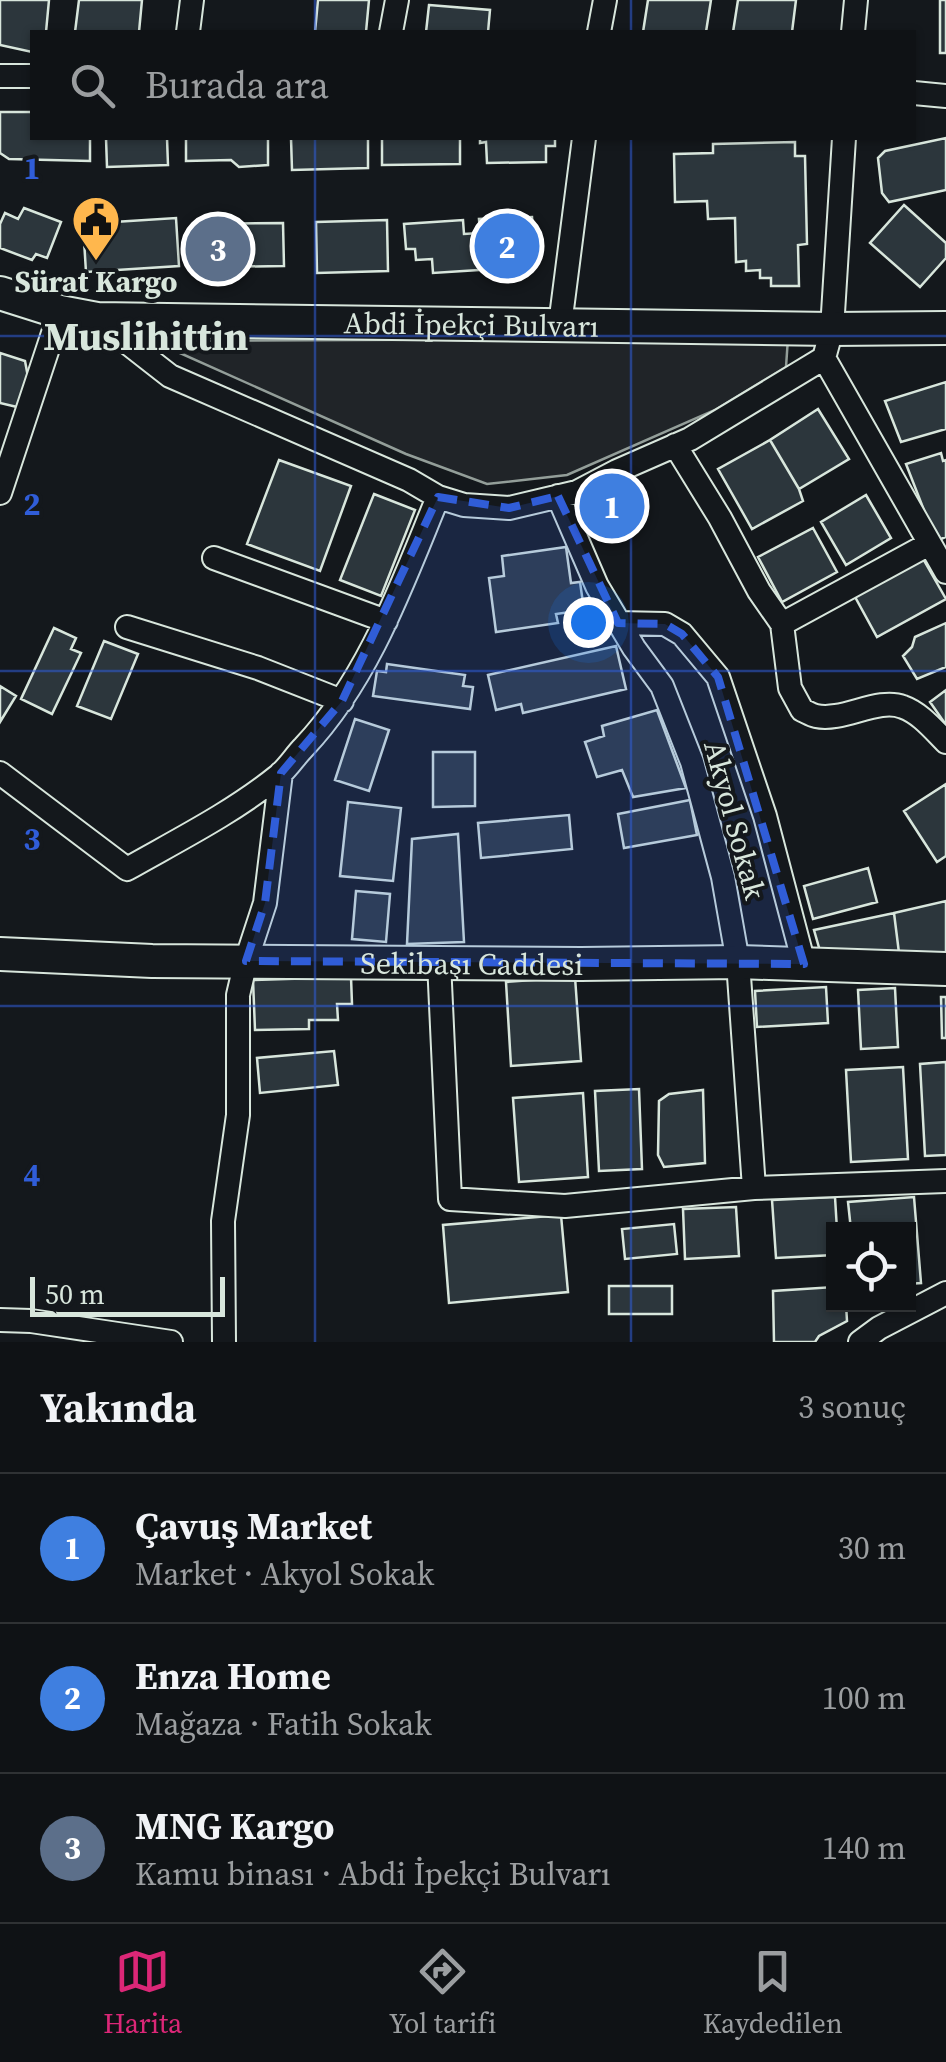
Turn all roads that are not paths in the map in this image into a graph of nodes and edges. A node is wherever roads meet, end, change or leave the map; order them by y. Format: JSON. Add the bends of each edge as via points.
{"nodes":[{"id":1,"x":192,"y":0,"type":"edge"},
{"id":2,"x":396,"y":0,"type":"edge"},
{"id":3,"x":604,"y":0,"type":"edge"},
{"id":4,"x":856,"y":0,"type":"edge"},
{"id":5,"x":188,"y":30,"type":"edge"},
{"id":6,"x":392,"y":30,"type":"edge"},
{"id":7,"x":599,"y":30,"type":"edge"},
{"id":8,"x":852,"y":30,"type":"edge"},
{"id":9,"x":0,"y":76,"type":"edge"},
{"id":10,"x":30,"y":76,"type":"edge"},
{"id":11,"x":916,"y":94,"type":"edge"},
{"id":12,"x":946,"y":96,"type":"edge"},
{"id":13,"x":584,"y":140,"type":"edge"},
{"id":14,"x":844,"y":140,"type":"edge"},
{"id":15,"x":0,"y":293,"type":"edge"},
{"id":16,"x":60,"y":312,"type":"junction"},
{"id":17,"x":97,"y":319,"type":"junction"},
{"id":18,"x":560,"y":325,"type":"junction"},
{"id":19,"x":946,"y":328,"type":"edge"},
{"id":20,"x":828,"y":344,"type":"junction"},
{"id":21,"x":668,"y":449,"type":"junction"},
{"id":22,"x":0,"y":493,"type":"edge"},
{"id":23,"x":568,"y":494,"type":"junction"},
{"id":24,"x":438,"y":497,"type":"junction"},
{"id":25,"x":929,"y":544,"type":"junction"},
{"id":26,"x":214,"y":558,"type":"dead end"},
{"id":27,"x":946,"y":572,"type":"edge"},
{"id":28,"x":386,"y":621,"type":"junction"},
{"id":29,"x":618,"y":623,"type":"junction"},
{"id":30,"x":782,"y":624,"type":"junction"},
{"id":31,"x":127,"y":627,"type":"dead end"},
{"id":32,"x":342,"y":701,"type":"junction"},
{"id":33,"x":946,"y":742,"type":"edge"},
{"id":34,"x":0,"y":773,"type":"edge"},
{"id":35,"x":281,"y":774,"type":"junction"},
{"id":36,"x":0,"y":954,"type":"edge"},
{"id":37,"x":246,"y":961,"type":"junction"},
{"id":38,"x":440,"y":962,"type":"junction"},
{"id":39,"x":738,"y":962,"type":"junction"},
{"id":40,"x":804,"y":964,"type":"junction"},
{"id":41,"x":946,"y":969,"type":"edge"},
{"id":42,"x":946,"y":1182,"type":"edge"},
{"id":43,"x":754,"y":1188,"type":"junction"},
{"id":44,"x":946,"y":1293,"type":"edge"},
{"id":45,"x":0,"y":1320,"type":"edge"},
{"id":46,"x":171,"y":1342,"type":"edge"},
{"id":47,"x":224,"y":1342,"type":"edge"},
{"id":48,"x":860,"y":1342,"type":"edge"}],
"edges":[{"from":1,"to":5,"type":"street"},
{"from":2,"to":6,"type":"street"},
{"from":3,"to":7,"type":"street"},
{"from":4,"to":8,"type":"street"},
{"from":9,"to":10,"type":"street"},
{"from":11,"to":12,"type":"street"},
{"from":13,"to":18,"type":"street"},
{"from":14,"to":20,"type":"street"},
{"from":15,"to":16,"type":"main road","name":"Abdi İpekçi Bulvarı"},
{"from":16,"to":17,"type":"main road","name":"Abdi İpekçi Bulvarı"},
{"from":16,"to":22,"type":"street"},
{"from":17,"to":18,"type":"main road","name":"Abdi İpekçi Bulvarı"},
{"from":17,"to":24,"type":"street","via":[[170,376]]},
{"from":18,"to":20,"type":"main road","name":"Abdi İpekçi Bulvarı"},
{"from":19,"to":20,"type":"main road","name":"Abdi İpekçi Bulvarı"},
{"from":20,"to":21,"type":"street"},
{"from":20,"to":25,"type":"street"},
{"from":21,"to":23,"type":"street"},
{"from":21,"to":30,"type":"street","via":[[720,518]]},
{"from":23,"to":24,"type":"street","via":[[509,508]]},
{"from":23,"to":29,"type":"street","name":"Akyol Sokak","via":[[597,586]]},
{"from":24,"to":28,"type":"street"},
{"from":25,"to":27,"type":"street"},
{"from":25,"to":30,"type":"street"},
{"from":26,"to":28,"type":"street"},
{"from":28,"to":32,"type":"street"},
{"from":29,"to":39,"type":"street","name":"Akyol Sokak","via":[[662,686],[692,762]]},
{"from":29,"to":40,"type":"street","via":[[665,624],[718,677],[765,816]]},
{"from":30,"to":33,"type":"street","via":[[790,688],[802,710],[829,717],[900,705]]},
{"from":31,"to":32,"type":"street"},
{"from":32,"to":35,"type":"street"},
{"from":34,"to":35,"type":"street","via":[[127,870]]},
{"from":35,"to":37,"type":"street","via":[[265,903]]},
{"from":36,"to":37,"type":"main road","name":"Sekibaşı Caddesi"},
{"from":37,"to":38,"type":"main road","name":"Sekibaşı Caddesi"},
{"from":37,"to":47,"type":"street","via":[[238,995],[238,1115],[222,1221]]},
{"from":38,"to":39,"type":"main road","name":"Sekibaşı Caddesi"},
{"from":38,"to":43,"type":"street","via":[[450,1199],[565,1206]]},
{"from":39,"to":40,"type":"main road","name":"Sekibaşı Caddesi"},
{"from":39,"to":43,"type":"street","name":"Akyol Sokak"},
{"from":40,"to":41,"type":"main road","name":"Sekibaşı Caddesi"},
{"from":42,"to":43,"type":"street"},
{"from":44,"to":48,"type":"street"},
{"from":45,"to":46,"type":"street"}]}
